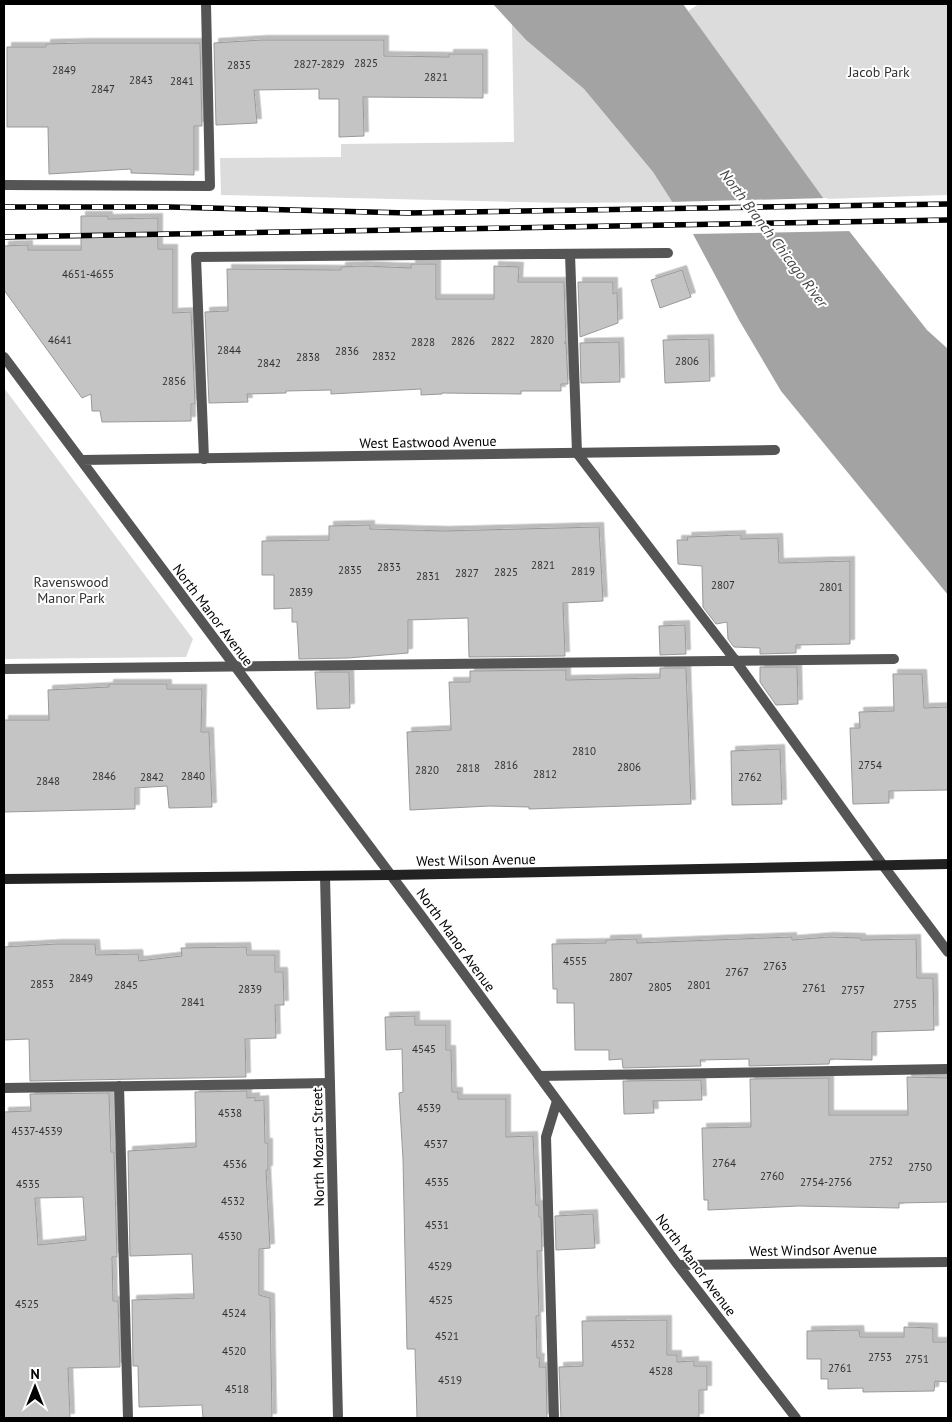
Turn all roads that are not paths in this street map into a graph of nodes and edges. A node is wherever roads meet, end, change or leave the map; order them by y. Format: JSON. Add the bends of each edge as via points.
{"nodes":[{"id":1,"x":206,"y":4,"type":"edge"},
{"id":2,"x":4,"y":184,"type":"edge"},
{"id":3,"x":668,"y":253,"type":"dead end"},
{"id":4,"x":570,"y":254,"type":"junction"},
{"id":5,"x":4,"y":357,"type":"edge"},
{"id":6,"x":775,"y":450,"type":"dead end"},
{"id":7,"x":577,"y":453,"type":"junction"},
{"id":8,"x":204,"y":459,"type":"junction"},
{"id":9,"x":81,"y":460,"type":"junction"},
{"id":10,"x":894,"y":659,"type":"dead end"},
{"id":11,"x":735,"y":660,"type":"junction"},
{"id":12,"x":235,"y":667,"type":"junction"},
{"id":13,"x":4,"y":669,"type":"edge"},
{"id":14,"x":882,"y":864,"type":"junction"},
{"id":15,"x":948,"y":864,"type":"edge"},
{"id":16,"x":390,"y":875,"type":"junction"},
{"id":17,"x":325,"y":876,"type":"junction"},
{"id":18,"x":4,"y":879,"type":"edge"},
{"id":19,"x":948,"y":952,"type":"edge"},
{"id":20,"x":948,"y":1069,"type":"edge"},
{"id":21,"x":539,"y":1076,"type":"junction"},
{"id":22,"x":330,"y":1083,"type":"junction"},
{"id":23,"x":119,"y":1086,"type":"junction"},
{"id":24,"x":4,"y":1088,"type":"edge"},
{"id":25,"x":558,"y":1101,"type":"junction"},
{"id":26,"x":948,"y":1262,"type":"edge"},
{"id":27,"x":678,"y":1265,"type":"junction"},
{"id":28,"x":128,"y":1418,"type":"edge"},
{"id":29,"x":338,"y":1418,"type":"edge"},
{"id":30,"x":554,"y":1418,"type":"edge"},
{"id":31,"x":796,"y":1418,"type":"edge"}],
"edges":[{"from":1,"to":2,"type":"street","via":[[210,186]]},
{"from":3,"to":4,"type":"street"},
{"from":4,"to":7,"type":"street"},
{"from":4,"to":8,"type":"street","via":[[196,256]]},
{"from":5,"to":9,"type":"street","name":"North Manor Avenue"},
{"from":6,"to":7,"type":"street","name":"West Eastwood Avenue"},
{"from":7,"to":8,"type":"street","name":"West Eastwood Avenue"},
{"from":7,"to":11,"type":"street"},
{"from":8,"to":9,"type":"street","name":"West Eastwood Avenue"},
{"from":9,"to":12,"type":"street","name":"North Manor Avenue"},
{"from":10,"to":11,"type":"street"},
{"from":11,"to":12,"type":"street"},
{"from":11,"to":14,"type":"street"},
{"from":12,"to":13,"type":"street"},
{"from":12,"to":16,"type":"street","name":"North Manor Avenue"},
{"from":14,"to":15,"type":"street","name":"West Wilson Avenue"},
{"from":14,"to":16,"type":"street","name":"West Wilson Avenue"},
{"from":14,"to":19,"type":"street"},
{"from":16,"to":17,"type":"street","name":"West Wilson Avenue"},
{"from":16,"to":21,"type":"street","name":"North Manor Avenue"},
{"from":17,"to":18,"type":"street","name":"West Wilson Avenue"},
{"from":17,"to":22,"type":"street","name":"North Mozart Street"},
{"from":20,"to":21,"type":"street"},
{"from":21,"to":25,"type":"street","name":"North Manor Avenue"},
{"from":22,"to":23,"type":"street"},
{"from":22,"to":29,"type":"street","name":"North Mozart Street"},
{"from":23,"to":24,"type":"street"},
{"from":23,"to":28,"type":"street"},
{"from":25,"to":27,"type":"street","name":"North Manor Avenue"},
{"from":25,"to":30,"type":"street","via":[[546,1137]]},
{"from":26,"to":27,"type":"street","name":"West Windsor Avenue"},
{"from":27,"to":31,"type":"street","name":"North Manor Avenue"}]}
